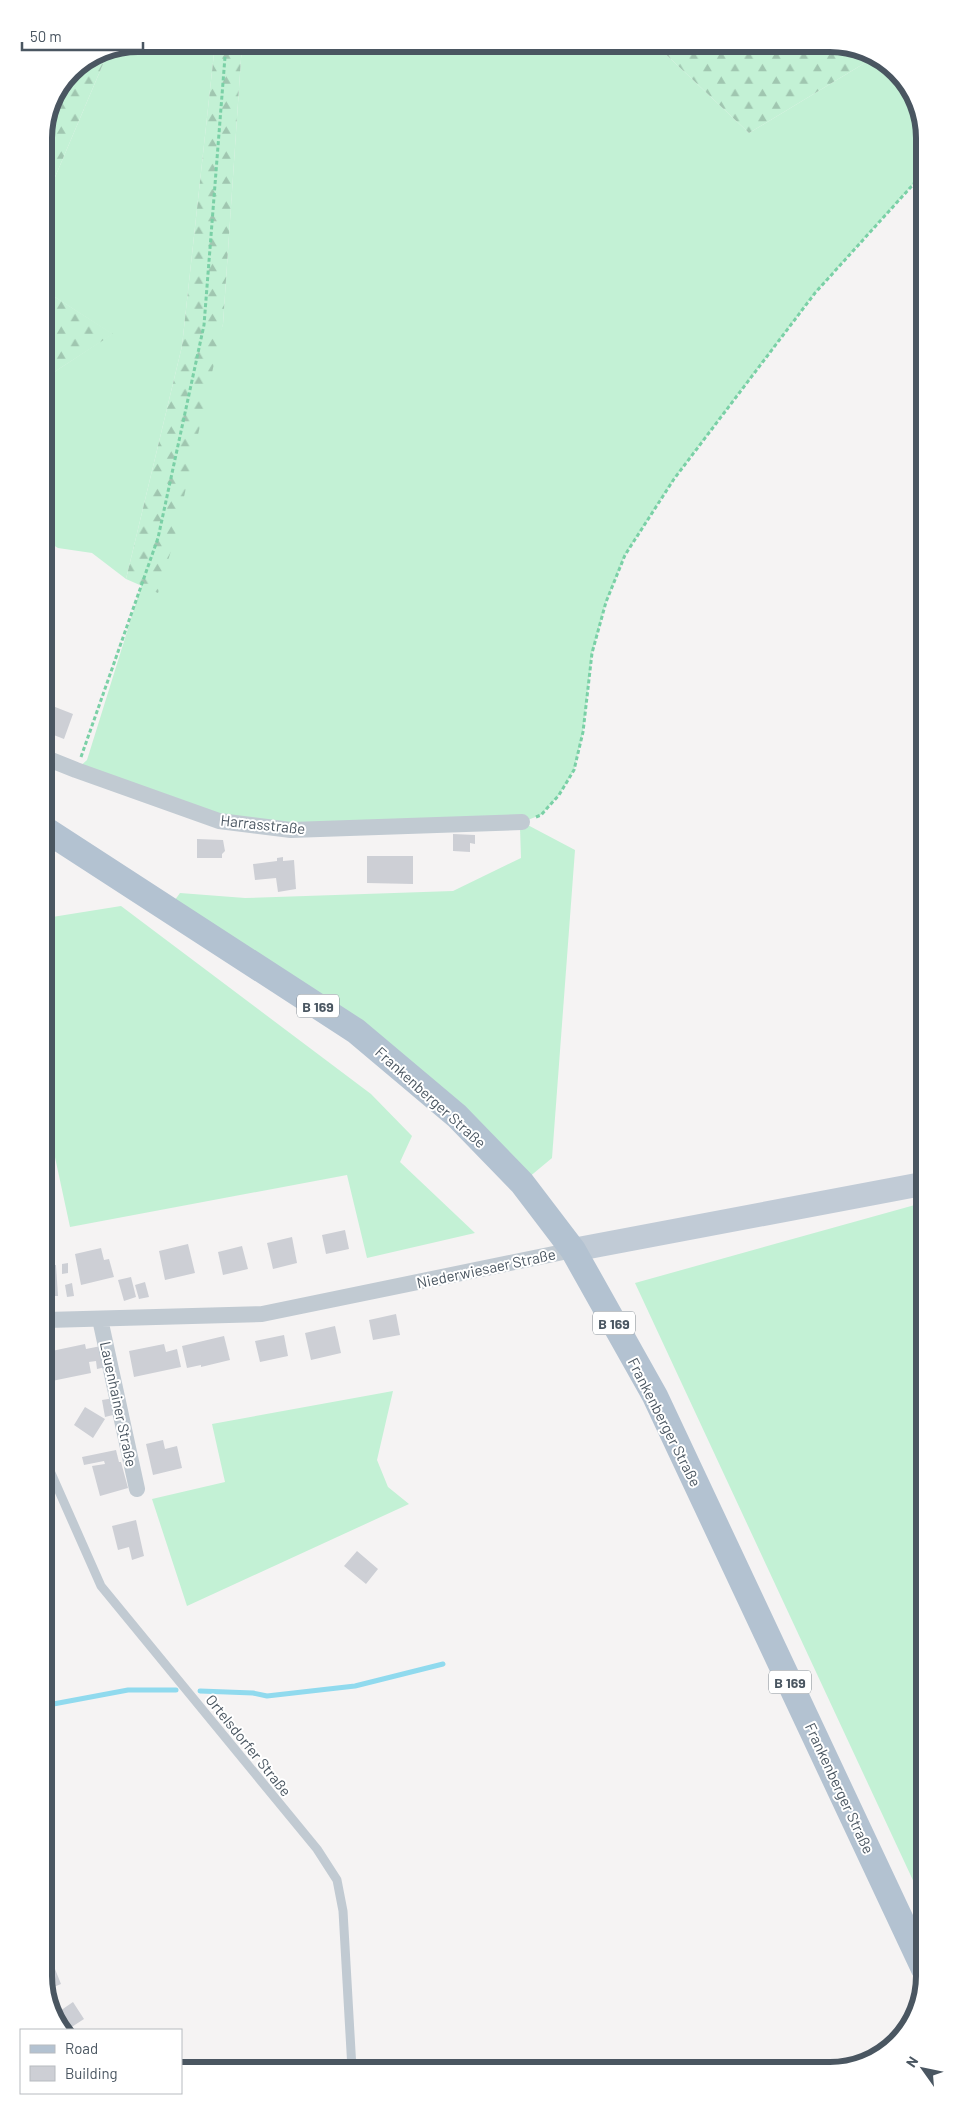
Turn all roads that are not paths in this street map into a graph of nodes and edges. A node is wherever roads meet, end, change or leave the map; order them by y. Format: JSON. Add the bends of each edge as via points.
{"nodes":[{"id":1,"x":53,"y":761,"type":"edge"},
{"id":2,"x":522,"y":822,"type":"road end"},
{"id":3,"x":53,"y":834,"type":"edge"},
{"id":4,"x":916,"y":1185,"type":"edge"},
{"id":5,"x":573,"y":1250,"type":"junction"},
{"id":6,"x":100,"y":1319,"type":"junction"},
{"id":7,"x":52,"y":1320,"type":"edge"},
{"id":8,"x":52,"y":1474,"type":"edge"},
{"id":9,"x":137,"y":1489,"type":"dead end"},
{"id":10,"x":916,"y":1952,"type":"edge"},
{"id":11,"x":352,"y":2061,"type":"edge"}],
"edges":[{"from":1,"to":2,"type":"street","name":"Harrasstraße","via":[[219,820],[291,830]]},
{"from":3,"to":5,"type":"main road","name":"Frankenberger Straße","number":"B 169","via":[[356,1031],[457,1116],[488,1147],[522,1183]]},
{"from":4,"to":5,"type":"main road","name":"Niederwiesaer Straße"},
{"from":5,"to":6,"type":"street","name":"Niederwiesaer Straße","via":[[262,1314]]},
{"from":5,"to":10,"type":"main road","name":"Frankenberger Straße","number":"B 169","via":[[655,1396]]},
{"from":6,"to":7,"type":"street","name":"Niederwiesaer Straße"},
{"from":6,"to":9,"type":"street","name":"Lauenhainer Straße"},
{"from":8,"to":11,"type":"lane","name":"Ortelsdorfer Straße","via":[[101,1586],[317,1849],[337,1880],[343,1911]]}]}
